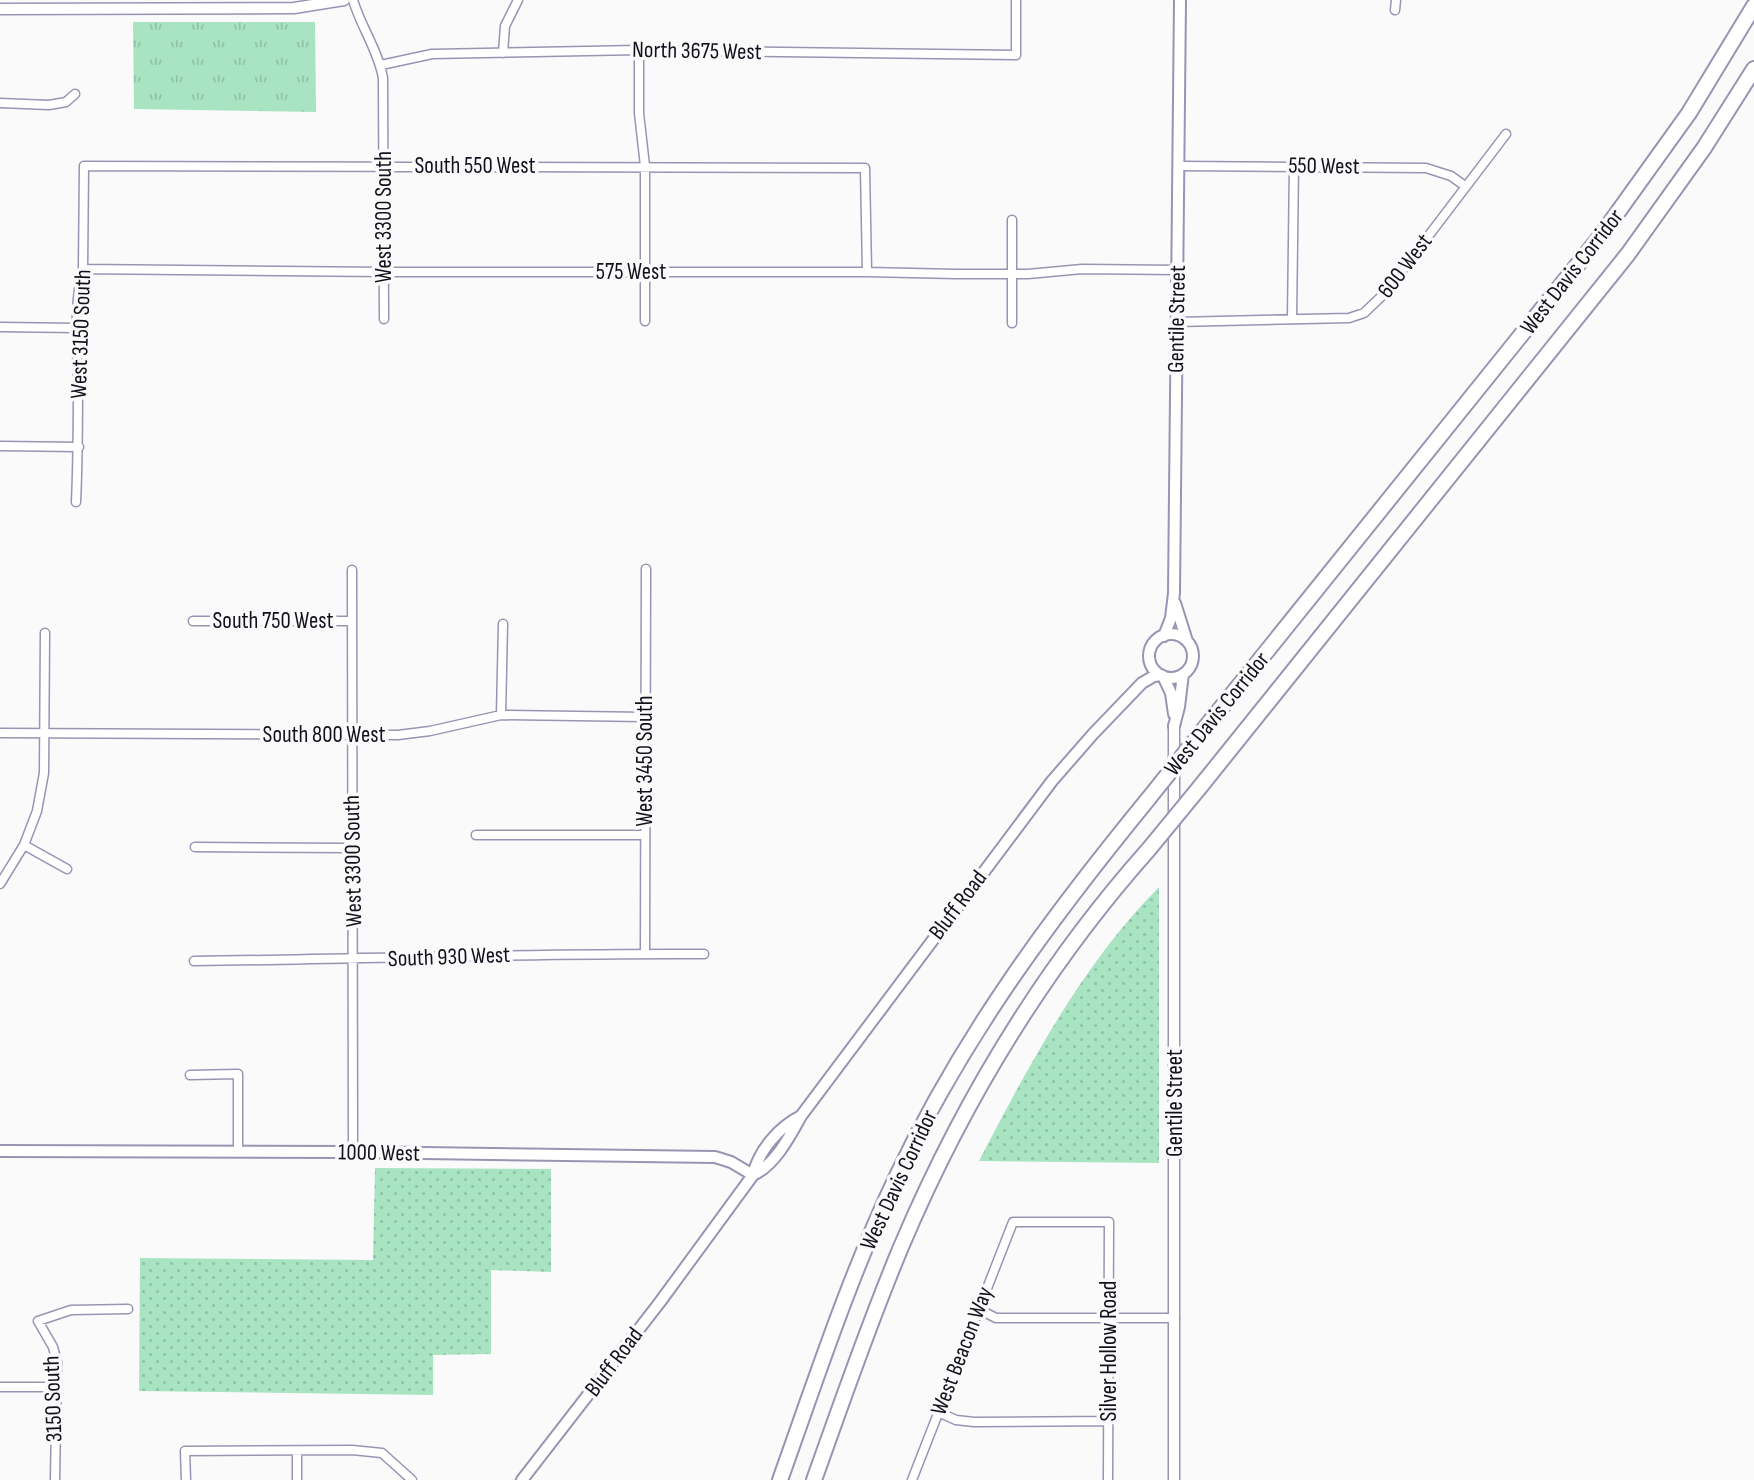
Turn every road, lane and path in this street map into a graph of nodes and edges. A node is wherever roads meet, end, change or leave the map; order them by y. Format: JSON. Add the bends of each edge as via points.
{"nodes":[{"id":1,"x":344,"y":0,"type":"edge"},
{"id":2,"x":353,"y":0,"type":"edge"},
{"id":3,"x":518,"y":0,"type":"edge"},
{"id":4,"x":1016,"y":0,"type":"edge"},
{"id":5,"x":1180,"y":0,"type":"edge"},
{"id":6,"x":1396,"y":0,"type":"edge"},
{"id":7,"x":120,"y":4,"type":"edge"},
{"id":8,"x":1754,"y":6,"type":"edge"},
{"id":9,"x":0,"y":9,"type":"edge"},
{"id":10,"x":1395,"y":10,"type":"dead end"},
{"id":11,"x":639,"y":50,"type":"junction"},
{"id":12,"x":503,"y":53,"type":"junction"},
{"id":13,"x":380,"y":65,"type":"junction"},
{"id":14,"x":1754,"y":69,"type":"edge"},
{"id":15,"x":75,"y":94,"type":"dead end"},
{"id":16,"x":0,"y":103,"type":"edge"},
{"id":17,"x":1506,"y":134,"type":"dead end"},
{"id":18,"x":1294,"y":165,"type":"junction"},
{"id":19,"x":85,"y":166,"type":"joint"},
{"id":20,"x":385,"y":166,"type":"junction"},
{"id":21,"x":645,"y":166,"type":"junction"},
{"id":22,"x":1179,"y":166,"type":"junction"},
{"id":23,"x":1465,"y":186,"type":"junction"},
{"id":24,"x":1012,"y":220,"type":"dead end"},
{"id":25,"x":83,"y":269,"type":"junction"},
{"id":26,"x":1178,"y":270,"type":"junction"},
{"id":27,"x":384,"y":272,"type":"junction"},
{"id":28,"x":645,"y":272,"type":"junction"},
{"id":29,"x":867,"y":272,"type":"junction"},
{"id":30,"x":1013,"y":274,"type":"junction"},
{"id":31,"x":384,"y":319,"type":"dead end"},
{"id":32,"x":1292,"y":319,"type":"junction"},
{"id":33,"x":645,"y":321,"type":"dead end"},
{"id":34,"x":1177,"y":322,"type":"junction"},
{"id":35,"x":1012,"y":323,"type":"dead end"},
{"id":36,"x":0,"y":327,"type":"edge"},
{"id":37,"x":77,"y":328,"type":"junction"},
{"id":38,"x":0,"y":446,"type":"edge"},
{"id":39,"x":79,"y":447,"type":"junction"},
{"id":40,"x":76,"y":502,"type":"dead end"},
{"id":41,"x":646,"y":569,"type":"dead end"},
{"id":42,"x":352,"y":570,"type":"dead end"},
{"id":43,"x":1174,"y":593,"type":"junction"},
{"id":44,"x":193,"y":621,"type":"dead end"},
{"id":45,"x":352,"y":621,"type":"junction"},
{"id":46,"x":503,"y":624,"type":"dead end"},
{"id":47,"x":45,"y":633,"type":"dead end"},
{"id":48,"x":1164,"y":636,"type":"junction"},
{"id":49,"x":1188,"y":642,"type":"junction"},
{"id":50,"x":1150,"y":656,"type":"junction"},
{"id":51,"x":1183,"y":674,"type":"junction"},
{"id":52,"x":1162,"y":676,"type":"junction"},
{"id":53,"x":1124,"y":702,"type":"junction"},
{"id":54,"x":501,"y":715,"type":"junction"},
{"id":55,"x":645,"y":717,"type":"junction"},
{"id":56,"x":1174,"y":726,"type":"junction"},
{"id":57,"x":0,"y":733,"type":"edge"},
{"id":58,"x":44,"y":733,"type":"junction"},
{"id":59,"x":352,"y":736,"type":"junction"},
{"id":60,"x":476,"y":835,"type":"dead end"},
{"id":61,"x":644,"y":835,"type":"junction"},
{"id":62,"x":24,"y":845,"type":"junction"},
{"id":63,"x":195,"y":847,"type":"dead end"},
{"id":64,"x":351,"y":848,"type":"junction"},
{"id":65,"x":67,"y":869,"type":"dead end"},
{"id":66,"x":0,"y":884,"type":"edge"},
{"id":67,"x":645,"y":954,"type":"junction"},
{"id":68,"x":705,"y":954,"type":"dead end"},
{"id":69,"x":354,"y":959,"type":"junction"},
{"id":70,"x":194,"y":961,"type":"dead end"},
{"id":71,"x":190,"y":1075,"type":"dead end"},
{"id":72,"x":0,"y":1151,"type":"edge"},
{"id":73,"x":238,"y":1152,"type":"junction"},
{"id":74,"x":354,"y":1152,"type":"junction"},
{"id":75,"x":753,"y":1175,"type":"junction"},
{"id":76,"x":1109,"y":1222,"type":"joint"},
{"id":77,"x":128,"y":1309,"type":"dead end"},
{"id":78,"x":978,"y":1309,"type":"junction"},
{"id":79,"x":1109,"y":1318,"type":"junction"},
{"id":80,"x":1175,"y":1318,"type":"junction"},
{"id":81,"x":0,"y":1387,"type":"edge"},
{"id":82,"x":55,"y":1387,"type":"junction"},
{"id":83,"x":938,"y":1412,"type":"junction"},
{"id":84,"x":1108,"y":1421,"type":"junction"},
{"id":85,"x":297,"y":1451,"type":"junction"},
{"id":86,"x":55,"y":1480,"type":"edge"},
{"id":87,"x":186,"y":1480,"type":"edge"},
{"id":88,"x":297,"y":1480,"type":"edge"},
{"id":89,"x":412,"y":1480,"type":"edge"},
{"id":90,"x":522,"y":1480,"type":"edge"},
{"id":91,"x":780,"y":1480,"type":"edge"},
{"id":92,"x":814,"y":1480,"type":"edge"},
{"id":93,"x":912,"y":1480,"type":"edge"},
{"id":94,"x":1108,"y":1480,"type":"edge"},
{"id":95,"x":1174,"y":1480,"type":"edge"}],
"edges":[{"from":1,"to":7,"type":"street","via":[[293,8]]},
{"from":2,"to":13,"type":"street"},
{"from":3,"to":12,"type":"street","via":[[505,26]]},
{"from":4,"to":11,"type":"street","name":"North 3675 West","via":[[1016,55]]},
{"from":5,"to":22,"type":"main road","name":"Gentile Street"},
{"from":6,"to":10,"type":"street"},
{"from":7,"to":9,"type":"street"},
{"from":8,"to":91,"type":"highway","name":"West Davis Corridor","bridge":true,"via":[[1683,123],[1600,237],[1076,887],[1028,953],[974,1035],[896,1178]]},
{"from":11,"to":12,"type":"street","name":"North 3675 West"},
{"from":11,"to":21,"type":"street"},
{"from":12,"to":13,"type":"street","name":"North 3675 West","via":[[432,54]]},
{"from":13,"to":20,"type":"street","name":"West 3300 South"},
{"from":14,"to":92,"type":"highway","name":"West Davis Corridor","bridge":true,"via":[[1629,254],[1090,921],[1033,1002],[989,1071],[921,1202]]},
{"from":15,"to":16,"type":"street","via":[[66,102]]},
{"from":17,"to":23,"type":"street","name":"600 West"},
{"from":18,"to":22,"type":"street","name":"550 West"},
{"from":18,"to":23,"type":"street","name":"550 West","via":[[1426,168]]},
{"from":18,"to":32,"type":"street"},
{"from":19,"to":20,"type":"street","name":"South 550 West"},
{"from":19,"to":25,"type":"street","name":"West 3150 South"},
{"from":20,"to":21,"type":"street","name":"South 550 West"},
{"from":20,"to":27,"type":"street","name":"West 3300 South"},
{"from":21,"to":28,"type":"street"},
{"from":21,"to":29,"type":"street","name":"South 550 West","via":[[865,168]]},
{"from":22,"to":26,"type":"main road","name":"Gentile Street"},
{"from":23,"to":32,"type":"street","name":"600 West","via":[[1375,305],[1349,318]]},
{"from":24,"to":30,"type":"street"},
{"from":25,"to":27,"type":"street","name":"575 West"},
{"from":25,"to":37,"type":"street","name":"West 3150 South"},
{"from":26,"to":30,"type":"street","name":"575 West"},
{"from":26,"to":34,"type":"main road","name":"Gentile Street"},
{"from":27,"to":28,"type":"street","name":"575 West"},
{"from":27,"to":31,"type":"street","name":"West 3300 South"},
{"from":28,"to":29,"type":"street","name":"575 West"},
{"from":28,"to":33,"type":"street"},
{"from":29,"to":30,"type":"street","name":"575 West"},
{"from":30,"to":35,"type":"street"},
{"from":32,"to":34,"type":"street","name":"600 West"},
{"from":34,"to":43,"type":"main road","name":"Gentile Street"},
{"from":36,"to":37,"type":"street"},
{"from":37,"to":39,"type":"street","name":"West 3150 South"},
{"from":38,"to":39,"type":"street"},
{"from":39,"to":40,"type":"street","name":"West 3150 South"},
{"from":41,"to":55,"type":"street","name":"West 3450 South"},
{"from":42,"to":45,"type":"street","name":"West 3300 South"},
{"from":43,"to":48,"type":"main road","name":"Gentile Street"},
{"from":43,"to":49,"type":"main road"},
{"from":44,"to":45,"type":"street","name":"South 750 West"},
{"from":45,"to":59,"type":"street","name":"West 3300 South"},
{"from":46,"to":54,"type":"street"},
{"from":47,"to":58,"type":"street"},
{"from":48,"to":49,"type":"main road","via":[[1174,634]]},
{"from":48,"to":50,"type":"main road","via":[[1155,641]]},
{"from":49,"to":51,"type":"main road","via":[[1192,662]]},
{"from":50,"to":52,"type":"main road"},
{"from":50,"to":53,"type":"main road","name":"Bluff Road"},
{"from":51,"to":52,"type":"main road"},
{"from":51,"to":56,"type":"main road","name":"Gentile Street"},
{"from":52,"to":53,"type":"main road","name":"Bluff Road","via":[[1143,682]]},
{"from":52,"to":56,"type":"main road","name":"Gentile Street","via":[[1173,704]]},
{"from":53,"to":75,"type":"main road","name":"Bluff Road","via":[[1046,788],[801,1116],[775,1136],[758,1159]]},
{"from":54,"to":55,"type":"street","name":"South 800 West"},
{"from":54,"to":59,"type":"street","name":"South 800 West","via":[[419,732]]},
{"from":55,"to":61,"type":"street","name":"West 3450 South"},
{"from":56,"to":80,"type":"street","name":"Gentile Street"},
{"from":57,"to":58,"type":"street","name":"South 800 West"},
{"from":58,"to":59,"type":"street","name":"South 800 West"},
{"from":58,"to":62,"type":"street","via":[[44,773]]},
{"from":59,"to":64,"type":"street","name":"West 3300 South"},
{"from":60,"to":61,"type":"street"},
{"from":61,"to":67,"type":"street","name":"West 3450 South"},
{"from":62,"to":65,"type":"street"},
{"from":62,"to":66,"type":"street"},
{"from":63,"to":64,"type":"street"},
{"from":64,"to":69,"type":"street","name":"West 3300 South"},
{"from":67,"to":68,"type":"street","name":"South 930 West"},
{"from":67,"to":69,"type":"street","name":"South 930 West"},
{"from":69,"to":70,"type":"street","name":"South 930 West"},
{"from":69,"to":74,"type":"street","name":"West 3300 South"},
{"from":71,"to":73,"type":"street","via":[[238,1074]]},
{"from":72,"to":73,"type":"main road","name":"1000 West"},
{"from":73,"to":74,"type":"main road","name":"1000 West"},
{"from":74,"to":75,"type":"main road","name":"1000 West","via":[[715,1157]]},
{"from":75,"to":90,"type":"main road","name":"Bluff Road"},
{"from":76,"to":78,"type":"street","name":"West Beacon Way","via":[[1013,1222]]},
{"from":76,"to":79,"type":"street","name":"Silver Hollow Road"},
{"from":77,"to":82,"type":"street","name":"3150 South","via":[[72,1310],[38,1321],[54,1347]]},
{"from":78,"to":79,"type":"street","via":[[996,1318]]},
{"from":78,"to":83,"type":"street","name":"West Beacon Way"},
{"from":79,"to":80,"type":"street"},
{"from":79,"to":84,"type":"street","name":"Silver Hollow Road"},
{"from":80,"to":95,"type":"street","name":"Gentile Street"},
{"from":81,"to":82,"type":"street"},
{"from":82,"to":86,"type":"street","name":"3150 South"},
{"from":83,"to":84,"type":"street","via":[[974,1422]]},
{"from":83,"to":93,"type":"street","name":"West Beacon Way"},
{"from":84,"to":94,"type":"street","name":"Silver Hollow Road"},
{"from":85,"to":87,"type":"street","via":[[185,1451]]},
{"from":85,"to":88,"type":"street"},
{"from":85,"to":89,"type":"street","via":[[382,1453]]}]}
